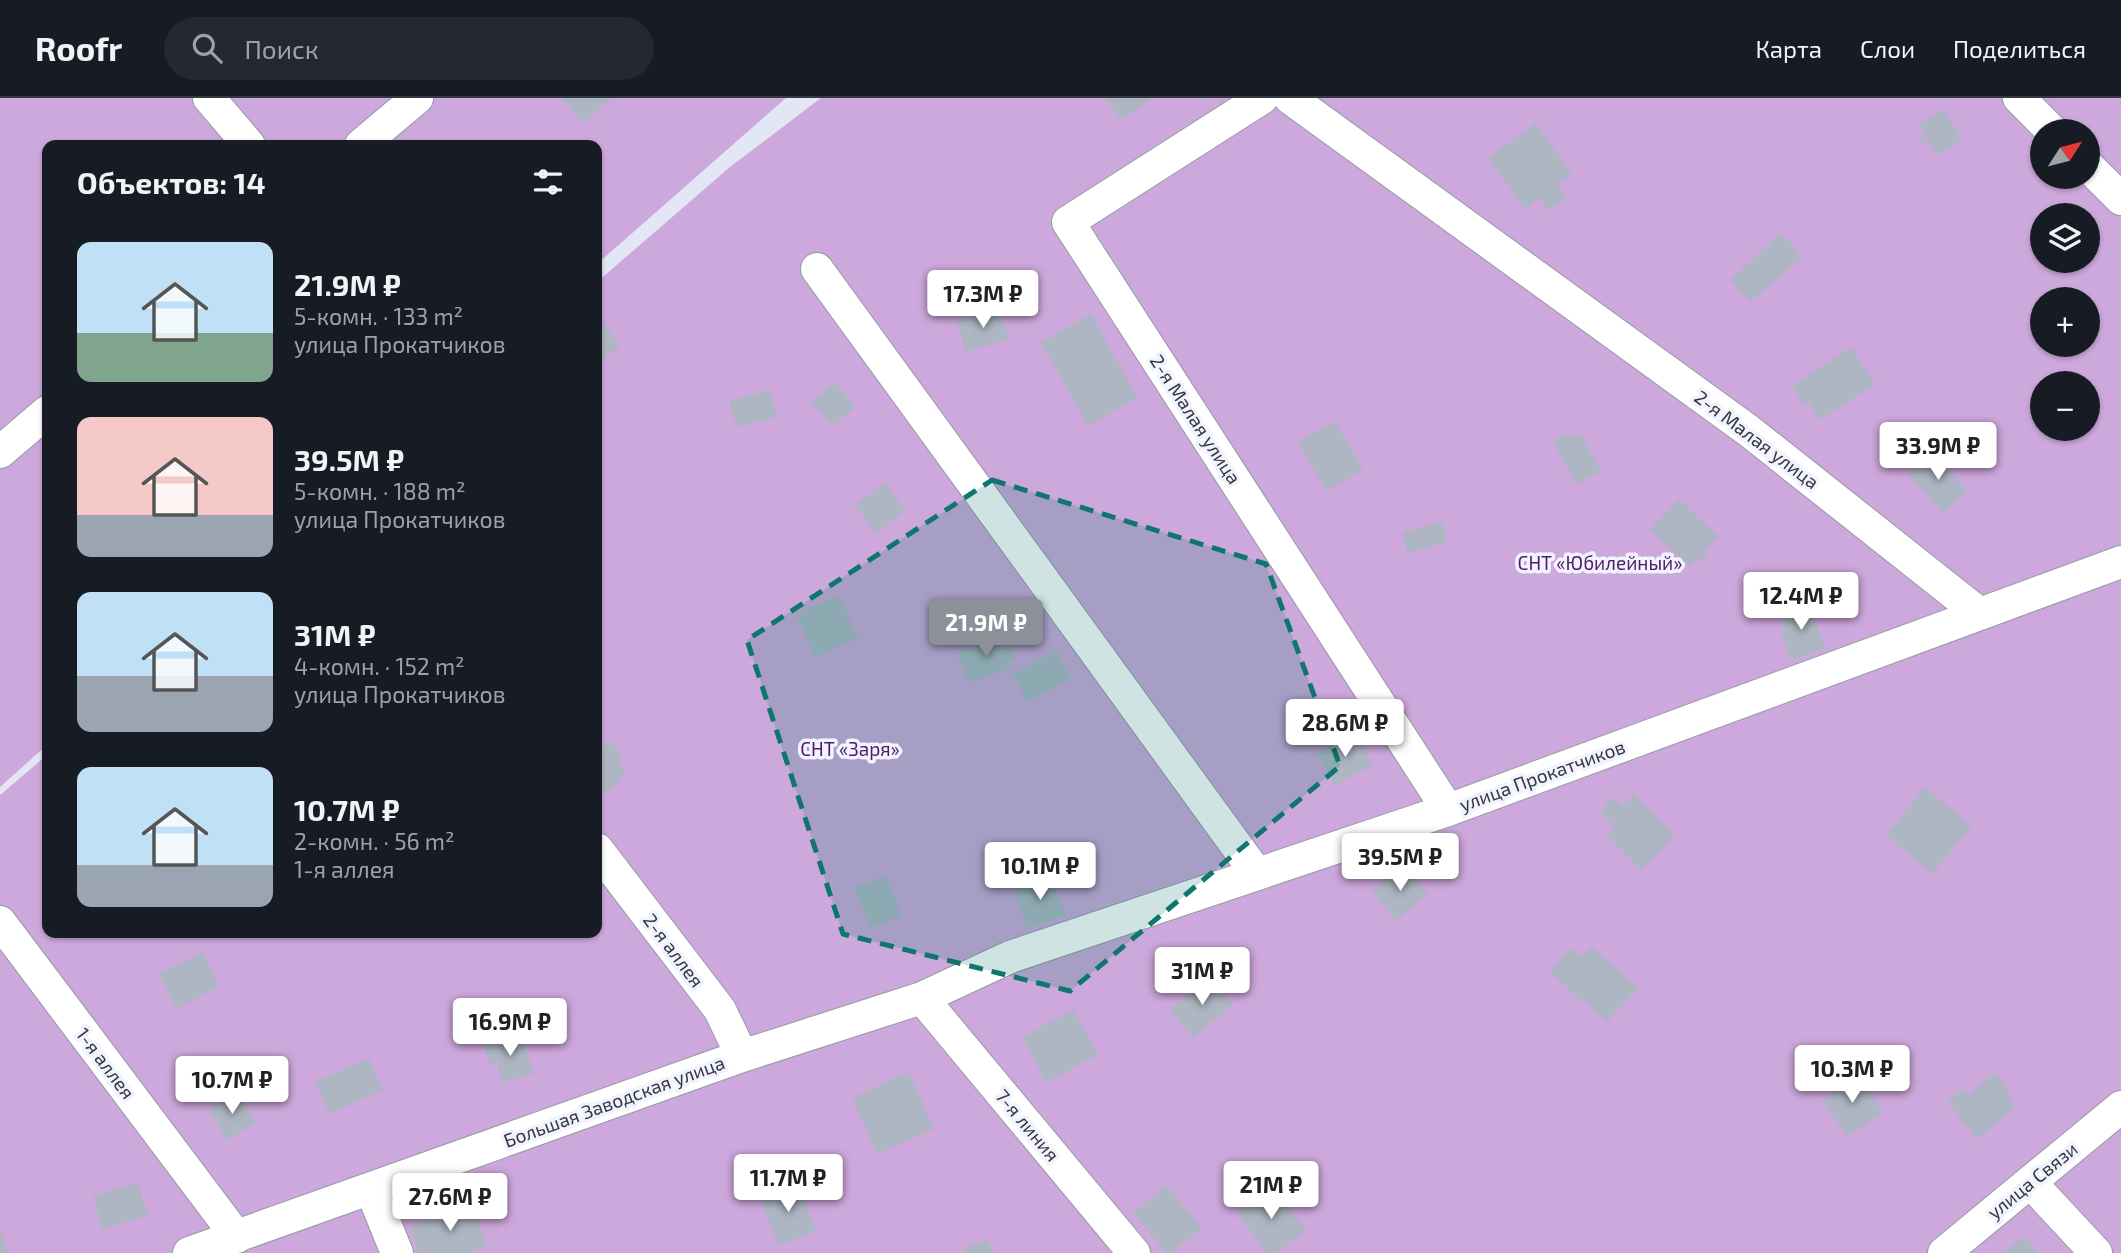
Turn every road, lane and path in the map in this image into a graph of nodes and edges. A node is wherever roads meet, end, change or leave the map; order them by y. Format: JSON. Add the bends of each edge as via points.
{"nodes":[{"id":1,"x":209,"y":98,"type":"edge"},
{"id":2,"x":417,"y":98,"type":"edge"},
{"id":3,"x":1262,"y":98,"type":"edge"},
{"id":4,"x":1290,"y":98,"type":"edge"},
{"id":5,"x":2019,"y":98,"type":"edge"},
{"id":6,"x":2040,"y":119,"type":"edge"},
{"id":7,"x":245,"y":140,"type":"edge"},
{"id":8,"x":367,"y":140,"type":"edge"},
{"id":9,"x":2100,"y":178,"type":"edge"},
{"id":10,"x":2121,"y":199,"type":"edge"},
{"id":11,"x":817,"y":269,"type":"dead end"},
{"id":12,"x":42,"y":416,"type":"edge"},
{"id":13,"x":3,"y":443,"type":"edge"},
{"id":14,"x":2121,"y":562,"type":"edge"},
{"id":15,"x":1980,"y":614,"type":"junction"},
{"id":16,"x":1447,"y":810,"type":"junction"},
{"id":17,"x":602,"y":856,"type":"edge"},
{"id":18,"x":1256,"y":874,"type":"junction"},
{"id":19,"x":0,"y":922,"type":"edge"},
{"id":20,"x":922,"y":998,"type":"junction"},
{"id":21,"x":742,"y":1056,"type":"junction"},
{"id":22,"x":2121,"y":1107,"type":"edge"},
{"id":23,"x":2031,"y":1182,"type":"junction"},
{"id":24,"x":370,"y":1189,"type":"junction"},
{"id":25,"x":237,"y":1237,"type":"junction"},
{"id":26,"x":189,"y":1253,"type":"edge"},
{"id":27,"x":397,"y":1253,"type":"edge"},
{"id":28,"x":1134,"y":1253,"type":"edge"},
{"id":29,"x":1944,"y":1253,"type":"edge"},
{"id":30,"x":2096,"y":1253,"type":"edge"}],
"edges":[{"from":1,"to":7,"type":"street"},
{"from":2,"to":8,"type":"street"},
{"from":3,"to":16,"type":"street","name":"2-я Малая улица","via":[[1068,222]]},
{"from":4,"to":15,"type":"street","name":"2-я Малая улица","via":[[1749,431]]},
{"from":5,"to":6,"type":"street"},
{"from":9,"to":10,"type":"street"},
{"from":11,"to":18,"type":"street"},
{"from":12,"to":13,"type":"street"},
{"from":14,"to":15,"type":"street","name":"улица Прокатчиков"},
{"from":15,"to":16,"type":"street","name":"улица Прокатчиков"},
{"from":16,"to":18,"type":"street","name":"улица Прокатчиков"},
{"from":17,"to":21,"type":"street","name":"2-я аллея","via":[[720,1010]]},
{"from":18,"to":20,"type":"street","name":"улица Прокатчиков","via":[[1010,957]]},
{"from":19,"to":25,"type":"street","name":"1-я аллея"},
{"from":20,"to":21,"type":"street","name":"Большая Заводская улица"},
{"from":20,"to":28,"type":"street","name":"7-я линия"},
{"from":21,"to":24,"type":"street","name":"Большая Заводская улица"},
{"from":22,"to":23,"type":"street","name":"улица Связи"},
{"from":23,"to":29,"type":"street","name":"улица Связи"},
{"from":23,"to":30,"type":"street"},
{"from":24,"to":25,"type":"street","name":"Большая Заводская улица"},
{"from":24,"to":27,"type":"street"},
{"from":25,"to":26,"type":"street","name":"Большая Заводская улица"}]}
